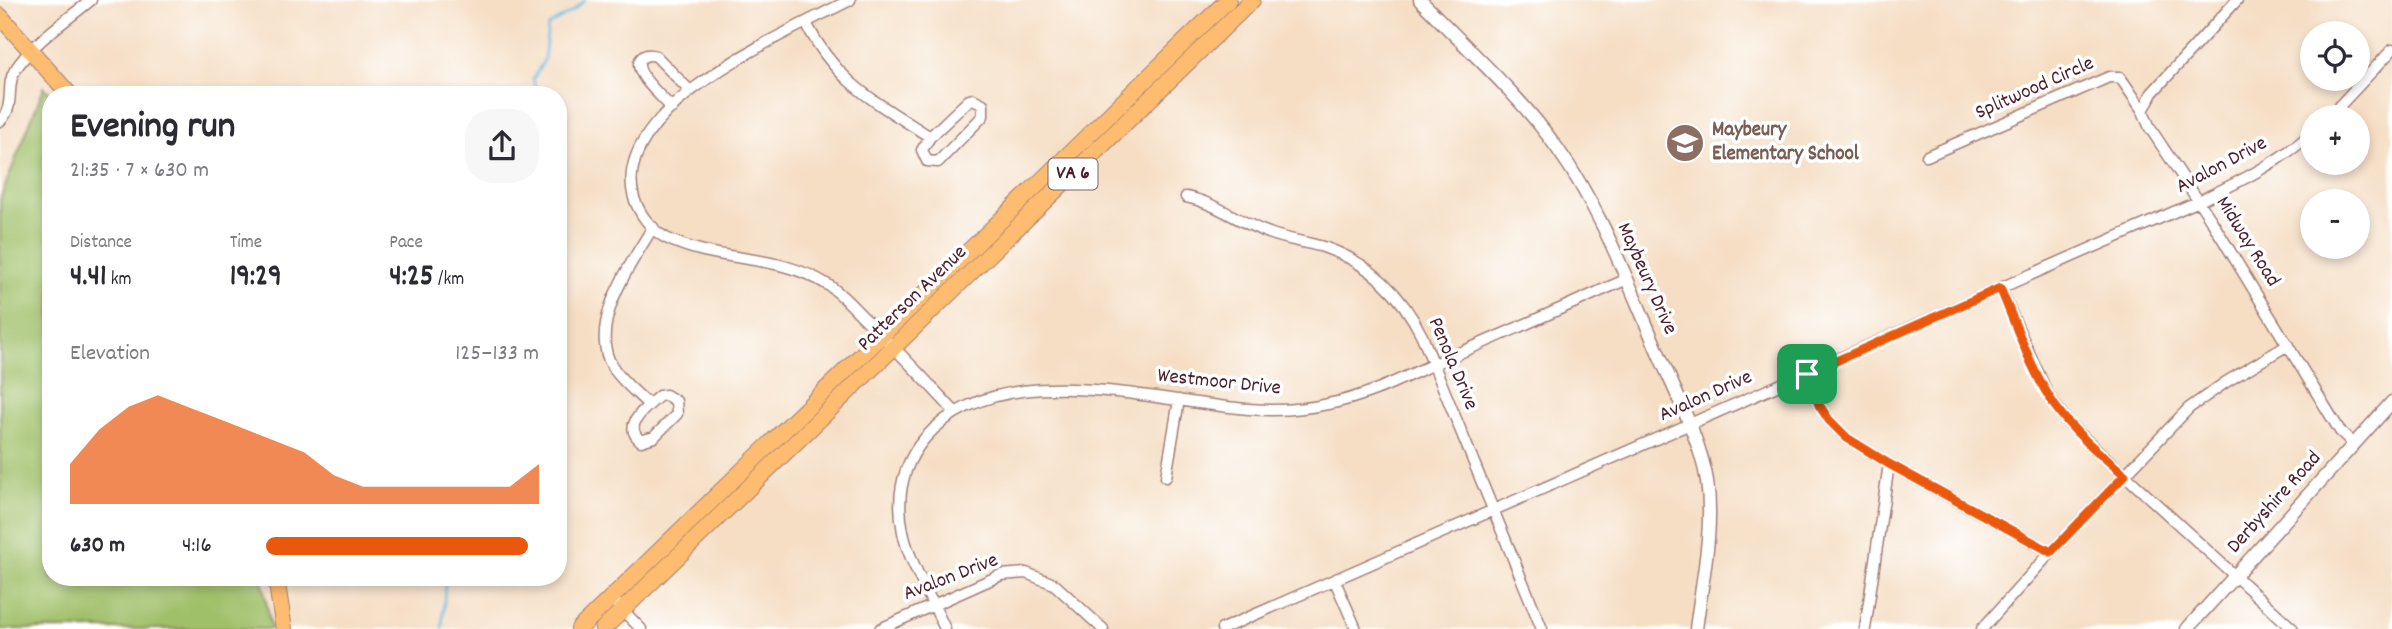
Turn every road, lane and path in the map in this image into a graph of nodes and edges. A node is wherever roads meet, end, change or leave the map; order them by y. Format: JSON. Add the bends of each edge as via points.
{"nodes":[{"id":1,"x":91,"y":0,"type":"edge"},
{"id":2,"x":850,"y":0,"type":"edge"},
{"id":3,"x":1228,"y":0,"type":"edge"},
{"id":4,"x":1252,"y":0,"type":"edge"},
{"id":5,"x":1420,"y":0,"type":"edge"},
{"id":6,"x":2237,"y":0,"type":"edge"},
{"id":7,"x":0,"y":16,"type":"edge"},
{"id":8,"x":806,"y":23,"type":"junction"},
{"id":9,"x":2392,"y":50,"type":"edge"},
{"id":10,"x":31,"y":51,"type":"junction"},
{"id":11,"x":62,"y":86,"type":"edge"},
{"id":12,"x":690,"y":91,"type":"junction"},
{"id":13,"x":2340,"y":105,"type":"edge"},
{"id":14,"x":672,"y":108,"type":"junction"},
{"id":15,"x":2143,"y":111,"type":"junction"},
{"id":16,"x":0,"y":121,"type":"edge"},
{"id":17,"x":930,"y":137,"type":"junction"},
{"id":18,"x":2300,"y":142,"type":"edge"},
{"id":19,"x":1927,"y":156,"type":"dead end"},
{"id":20,"x":1186,"y":197,"type":"dead end"},
{"id":21,"x":2199,"y":201,"type":"junction"},
{"id":22,"x":653,"y":227,"type":"junction"},
{"id":23,"x":1625,"y":280,"type":"junction"},
{"id":24,"x":2000,"y":288,"type":"junction"},
{"id":25,"x":888,"y":341,"type":"junction"},
{"id":26,"x":2288,"y":345,"type":"junction"},
{"id":27,"x":1433,"y":365,"type":"junction"},
{"id":28,"x":1807,"y":374,"type":"junction"},
{"id":29,"x":1179,"y":400,"type":"junction"},
{"id":30,"x":2392,"y":402,"type":"edge"},
{"id":31,"x":649,"y":405,"type":"junction"},
{"id":32,"x":955,"y":412,"type":"junction"},
{"id":33,"x":1689,"y":426,"type":"junction"},
{"id":34,"x":2354,"y":444,"type":"junction"},
{"id":35,"x":1889,"y":464,"type":"junction"},
{"id":36,"x":2125,"y":475,"type":"junction"},
{"id":37,"x":1166,"y":477,"type":"dead end"},
{"id":38,"x":1494,"y":512,"type":"junction"},
{"id":39,"x":2051,"y":552,"type":"junction"},
{"id":40,"x":2234,"y":576,"type":"junction"},
{"id":41,"x":1335,"y":581,"type":"junction"},
{"id":42,"x":276,"y":586,"type":"edge"},
{"id":43,"x":617,"y":604,"type":"junction"},
{"id":44,"x":934,"y":605,"type":"junction"},
{"id":45,"x":284,"y":629,"type":"edge"},
{"id":46,"x":579,"y":629,"type":"edge"},
{"id":47,"x":603,"y":629,"type":"edge"},
{"id":48,"x":641,"y":629,"type":"edge"},
{"id":49,"x":880,"y":629,"type":"edge"},
{"id":50,"x":945,"y":629,"type":"edge"},
{"id":51,"x":1103,"y":629,"type":"edge"},
{"id":52,"x":1223,"y":629,"type":"edge"},
{"id":53,"x":1356,"y":629,"type":"edge"},
{"id":54,"x":1542,"y":629,"type":"edge"},
{"id":55,"x":1696,"y":629,"type":"edge"},
{"id":56,"x":1865,"y":629,"type":"edge"},
{"id":57,"x":1982,"y":629,"type":"edge"},
{"id":58,"x":2187,"y":629,"type":"edge"},
{"id":59,"x":2293,"y":629,"type":"edge"}],
"edges":[{"from":1,"to":10,"type":"street"},
{"from":2,"to":8,"type":"street"},
{"from":3,"to":25,"type":"main road","name":"Patterson Avenue","number":"VA 6"},
{"from":4,"to":25,"type":"main road","name":"Patterson Avenue","number":"VA 6"},
{"from":5,"to":23,"type":"street","name":"Maybeury Drive","via":[[1511,92],[1558,148],[1597,215]]},
{"from":6,"to":15,"type":"street","via":[[2152,93]]},
{"from":7,"to":10,"type":"main road"},
{"from":8,"to":12,"type":"street","via":[[724,66]]},
{"from":8,"to":17,"type":"street","via":[[829,63],[848,82]]},
{"from":9,"to":13,"type":"street"},
{"from":10,"to":11,"type":"main road"},
{"from":10,"to":16,"type":"street","via":[[13,75],[8,111]]},
{"from":12,"to":14,"type":"street"},
{"from":12,"to":14,"type":"street","via":[[659,57],[649,54],[642,58],[640,73]]},
{"from":14,"to":22,"type":"street","via":[[642,143],[633,168],[636,206]]},
{"from":15,"to":19,"type":"street","name":"Splitwood Circle","via":[[2120,77],[2109,77]]},
{"from":15,"to":21,"type":"street","name":"Midway Road"},
{"from":17,"to":17,"type":"street","via":[[923,154],[930,163],[938,162],[983,116],[983,104],[969,100]]},
{"from":18,"to":21,"type":"street","name":"Avalon Drive","via":[[2259,171]]},
{"from":20,"to":27,"type":"street","name":"Penola Drive","via":[[1206,200],[1270,234],[1326,248],[1357,262],[1390,288],[1406,308]]},
{"from":21,"to":24,"type":"street","name":"Avalon Drive"},
{"from":21,"to":26,"type":"street","name":"Midway Road"},
{"from":22,"to":25,"type":"street","via":[[664,237],[710,252],[794,267],[830,285]]},
{"from":22,"to":31,"type":"street","via":[[620,285],[604,330],[612,366]]},
{"from":23,"to":27,"type":"street","name":"Westmoor Drive"},
{"from":23,"to":33,"type":"street","name":"Maybeury Drive"},
{"from":24,"to":28,"type":"street","name":"Avalon Drive"},
{"from":24,"to":36,"type":"street","via":[[2055,406]]},
{"from":25,"to":32,"type":"street"},
{"from":25,"to":43,"type":"main road","name":"Patterson Avenue","number":"VA 6"},
{"from":26,"to":34,"type":"street","name":"Midway Road","via":[[2340,431]]},
{"from":26,"to":36,"type":"street","via":[[2189,408]]},
{"from":27,"to":29,"type":"street","name":"Westmoor Drive","via":[[1358,396],[1301,408],[1249,409]]},
{"from":27,"to":38,"type":"street","name":"Penola Drive"},
{"from":28,"to":33,"type":"street","name":"Avalon Drive"},
{"from":28,"to":35,"type":"street","via":[[1829,420],[1847,438]]},
{"from":29,"to":32,"type":"street","name":"Westmoor Drive","via":[[1064,387],[1018,393]]},
{"from":29,"to":37,"type":"street"},
{"from":30,"to":34,"type":"street","name":"Derbyshire Road"},
{"from":31,"to":31,"type":"street","via":[[666,395],[676,401],[678,410],[654,437],[641,441],[634,435],[634,422]]},
{"from":32,"to":44,"type":"street","via":[[937,424],[917,448],[903,476],[899,505],[903,535]]},
{"from":33,"to":38,"type":"street","name":"Avalon Drive"},
{"from":33,"to":55,"type":"street","name":"Maybeury Drive","via":[[1704,471],[1709,509]]},
{"from":34,"to":40,"type":"street","name":"Derbyshire Road"},
{"from":35,"to":39,"type":"street"},
{"from":35,"to":56,"type":"street"},
{"from":36,"to":39,"type":"street"},
{"from":36,"to":40,"type":"street"},
{"from":38,"to":41,"type":"street","name":"Avalon Drive"},
{"from":38,"to":54,"type":"street","name":"Penola Drive"},
{"from":39,"to":57,"type":"street"},
{"from":40,"to":58,"type":"street","name":"Derbyshire Road"},
{"from":40,"to":59,"type":"street"},
{"from":41,"to":52,"type":"street","name":"Avalon Drive"},
{"from":41,"to":53,"type":"street"},
{"from":42,"to":45,"type":"main road"},
{"from":43,"to":46,"type":"main road","name":"Patterson Avenue","number":"VA 6"},
{"from":43,"to":47,"type":"main road","name":"Patterson Avenue","number":"VA 6"},
{"from":43,"to":48,"type":"street"},
{"from":44,"to":49,"type":"street","name":"Avalon Drive"},
{"from":44,"to":50,"type":"street"},
{"from":44,"to":51,"type":"street","name":"Avalon Drive","via":[[1001,575],[1026,573],[1054,584]]}]}
